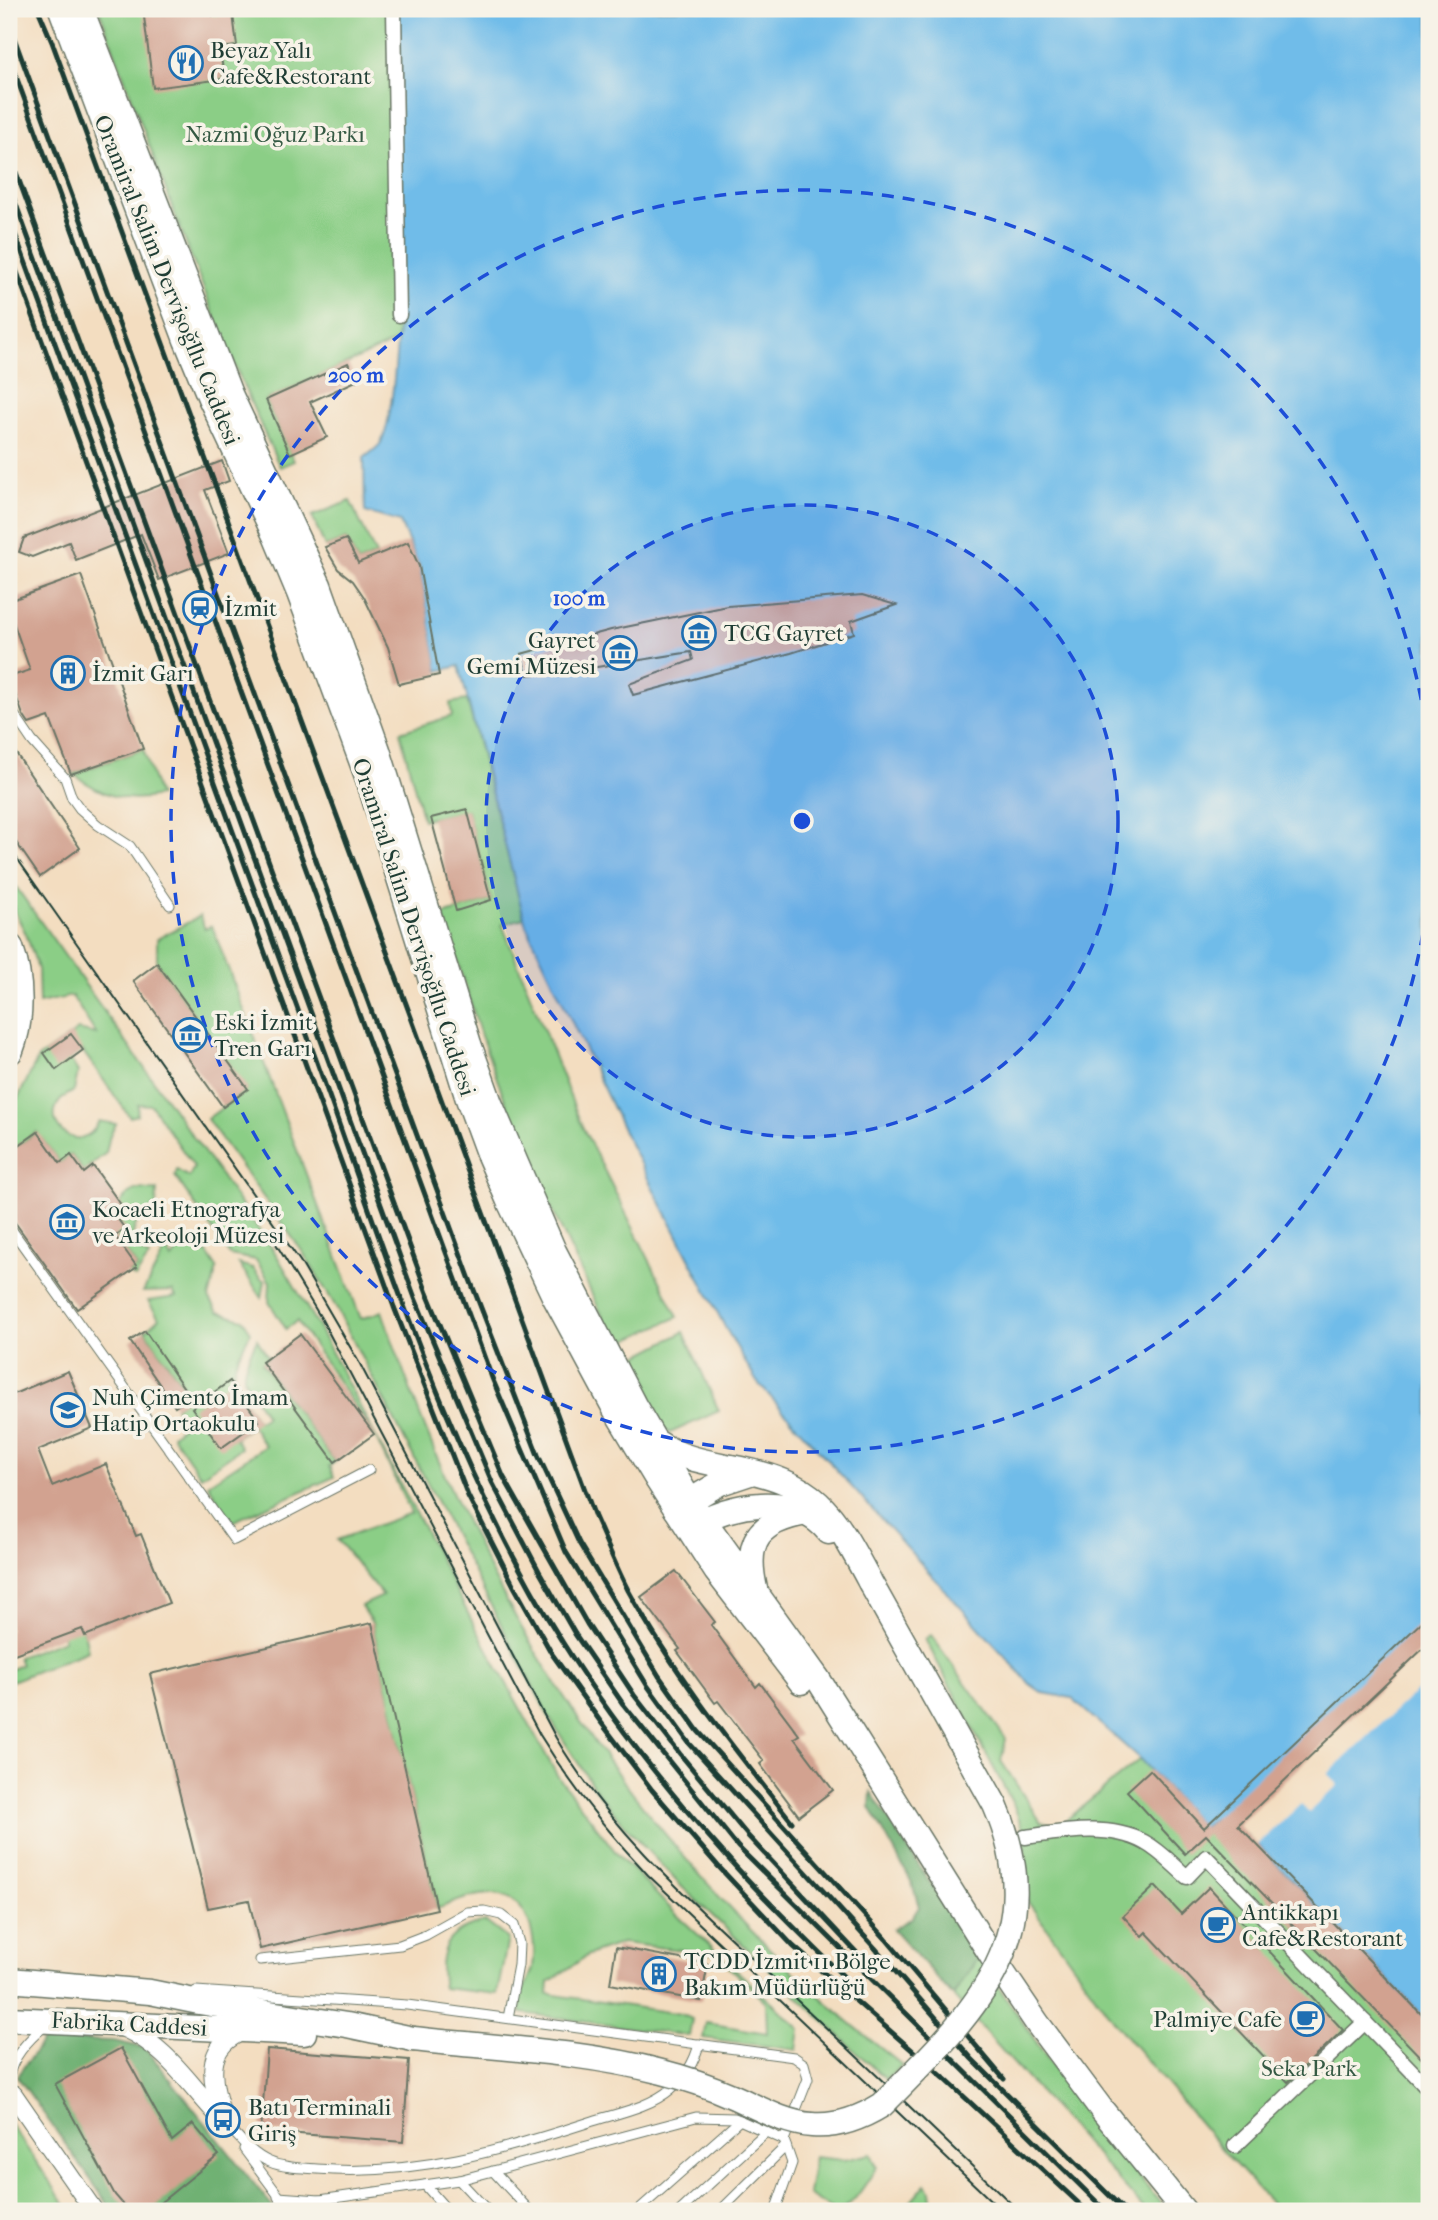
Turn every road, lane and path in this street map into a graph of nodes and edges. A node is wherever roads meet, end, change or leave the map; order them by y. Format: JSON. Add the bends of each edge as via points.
{"nodes":[{"id":1,"x":61,"y":9,"type":"edge"},
{"id":2,"x":81,"y":9,"type":"edge"},
{"id":3,"x":394,"y":9,"type":"edge"},
{"id":4,"x":399,"y":315,"type":"dead end"},
{"id":5,"x":9,"y":707,"type":"edge"},
{"id":6,"x":170,"y":905,"type":"dead end"},
{"id":7,"x":9,"y":948,"type":"edge"},
{"id":8,"x":9,"y":1050,"type":"edge"},
{"id":9,"x":9,"y":1226,"type":"edge"},
{"id":10,"x":655,"y":1441,"type":"junction"},
{"id":11,"x":369,"y":1471,"type":"dead end"},
{"id":12,"x":751,"y":1472,"type":"junction"},
{"id":13,"x":806,"y":1513,"type":"junction"},
{"id":14,"x":689,"y":1514,"type":"junction"},
{"id":15,"x":870,"y":1582,"type":"junction"},
{"id":16,"x":755,"y":1590,"type":"junction"},
{"id":17,"x":882,"y":1783,"type":"junction"},
{"id":18,"x":1025,"y":1837,"type":"dead end"},
{"id":19,"x":260,"y":1960,"type":"dead end"},
{"id":20,"x":9,"y":1980,"type":"edge"},
{"id":21,"x":150,"y":1992,"type":"junction"},
{"id":22,"x":508,"y":2018,"type":"junction"},
{"id":23,"x":9,"y":2019,"type":"edge"},
{"id":24,"x":51,"y":2021,"type":"junction"},
{"id":25,"x":1365,"y":2022,"type":"junction"},
{"id":26,"x":118,"y":2025,"type":"junction"},
{"id":27,"x":248,"y":2029,"type":"junction"},
{"id":28,"x":413,"y":2039,"type":"junction"},
{"id":29,"x":699,"y":2044,"type":"junction"},
{"id":30,"x":10,"y":2085,"type":"edge"},
{"id":31,"x":1429,"y":2089,"type":"edge"},
{"id":32,"x":223,"y":2120,"type":"junction"},
{"id":33,"x":740,"y":2120,"type":"junction"},
{"id":34,"x":766,"y":2132,"type":"junction"},
{"id":35,"x":785,"y":2143,"type":"junction"},
{"id":36,"x":1235,"y":2146,"type":"dead end"},
{"id":37,"x":493,"y":2171,"type":"junction"},
{"id":38,"x":459,"y":2180,"type":"junction"},
{"id":39,"x":425,"y":2185,"type":"junction"},
{"id":40,"x":278,"y":2197,"type":"junction"},
{"id":41,"x":320,"y":2200,"type":"junction"},
{"id":42,"x":94,"y":2211,"type":"edge"},
{"id":43,"x":290,"y":2211,"type":"edge"},
{"id":44,"x":330,"y":2211,"type":"edge"},
{"id":45,"x":448,"y":2211,"type":"edge"},
{"id":46,"x":488,"y":2211,"type":"edge"},
{"id":47,"x":530,"y":2211,"type":"edge"},
{"id":48,"x":637,"y":2211,"type":"edge"},
{"id":49,"x":680,"y":2211,"type":"edge"},
{"id":50,"x":720,"y":2211,"type":"edge"},
{"id":51,"x":775,"y":2211,"type":"edge"},
{"id":52,"x":1184,"y":2211,"type":"edge"}],
"edges":[{"from":1,"to":14,"type":"main road","name":"Oramiral Salim Dervişoğllu Caddesi","via":[[186,340],[319,645],[368,779],[488,1153],[554,1296],[617,1411]]},
{"from":2,"to":10,"type":"main road","name":"Oramiral Salim Dervişoğllu Caddesi","via":[[230,394],[323,596],[378,750],[490,1103],[554,1251]]},
{"from":3,"to":4,"type":"street"},
{"from":5,"to":6,"type":"lane","via":[[65,778],[80,809],[130,846]]},
{"from":7,"to":8,"type":"main road","via":[[17,985]]},
{"from":9,"to":11,"type":"lane","via":[[234,1540]]},
{"from":10,"to":12,"type":"main road","via":[[675,1454]]},
{"from":10,"to":14,"type":"main road","name":"Oramiral Salim Dervişoğllu Caddesi"},
{"from":12,"to":14,"type":"main road","via":[[720,1483]]},
{"from":12,"to":15,"type":"main road","via":[[814,1498],[835,1520]]},
{"from":13,"to":14,"type":"main road","via":[[768,1504]]},
{"from":13,"to":15,"type":"main road","via":[[820,1522]]},
{"from":13,"to":16,"type":"main road","via":[[771,1524],[758,1537],[750,1567]]},
{"from":14,"to":16,"type":"main road"},
{"from":14,"to":17,"type":"main road","name":"Oramiral Salim Dervişoğllu Caddesi","via":[[716,1571]]},
{"from":15,"to":28,"type":"main road","bridge":true,"via":[[995,1805],[1012,1853],[1014,1876],[1011,1920],[990,1982],[963,2020],[882,2105],[849,2121],[812,2125],[659,2071]]},
{"from":16,"to":17,"type":"main road","via":[[825,1689]]},
{"from":17,"to":52,"type":"main road","via":[[1037,2023]]},
{"from":18,"to":25,"type":"street","via":[[1092,1831],[1131,1836],[1159,1851],[1187,1877],[1206,1857]]},
{"from":19,"to":22,"type":"lane","via":[[400,1945],[467,1912],[484,1911],[501,1915],[513,1925],[519,1943]]},
{"from":20,"to":21,"type":"main road"},
{"from":21,"to":22,"type":"lane","via":[[211,1990]]},
{"from":21,"to":28,"type":"main road"},
{"from":22,"to":29,"type":"lane"},
{"from":23,"to":24,"type":"main road","name":"Fabrika Caddesi"},
{"from":24,"to":26,"type":"main road","name":"Fabrika Caddesi"},
{"from":24,"to":30,"type":"lane","via":[[23,2046],[10,2068]]},
{"from":25,"to":31,"type":"street"},
{"from":25,"to":36,"type":"street"},
{"from":26,"to":27,"type":"main road","name":"Fabrika Caddesi"},
{"from":26,"to":32,"type":"street","via":[[164,2053]]},
{"from":27,"to":28,"type":"main road","name":"Fabrika Caddesi"},
{"from":27,"to":32,"type":"street","via":[[229,2036],[216,2057],[213,2084]]},
{"from":29,"to":32,"type":"lane","via":[[680,2080],[649,2102],[436,2164],[335,2171],[284,2166],[254,2152]]},
{"from":29,"to":35,"type":"lane","via":[[794,2057],[804,2064],[808,2079]]},
{"from":30,"to":42,"type":"street"},
{"from":32,"to":40,"type":"lane"},
{"from":33,"to":34,"type":"lane"},
{"from":33,"to":37,"type":"lane","via":[[696,2117]]},
{"from":33,"to":48,"type":"lane"},
{"from":34,"to":35,"type":"lane"},
{"from":34,"to":49,"type":"lane"},
{"from":35,"to":50,"type":"lane"},
{"from":35,"to":51,"type":"lane","via":[[792,2163]]},
{"from":37,"to":38,"type":"lane"},
{"from":37,"to":47,"type":"lane"},
{"from":38,"to":39,"type":"lane"},
{"from":38,"to":46,"type":"lane"},
{"from":39,"to":41,"type":"lane"},
{"from":39,"to":45,"type":"lane"},
{"from":40,"to":41,"type":"lane"},
{"from":40,"to":43,"type":"lane"},
{"from":41,"to":44,"type":"lane"}]}
